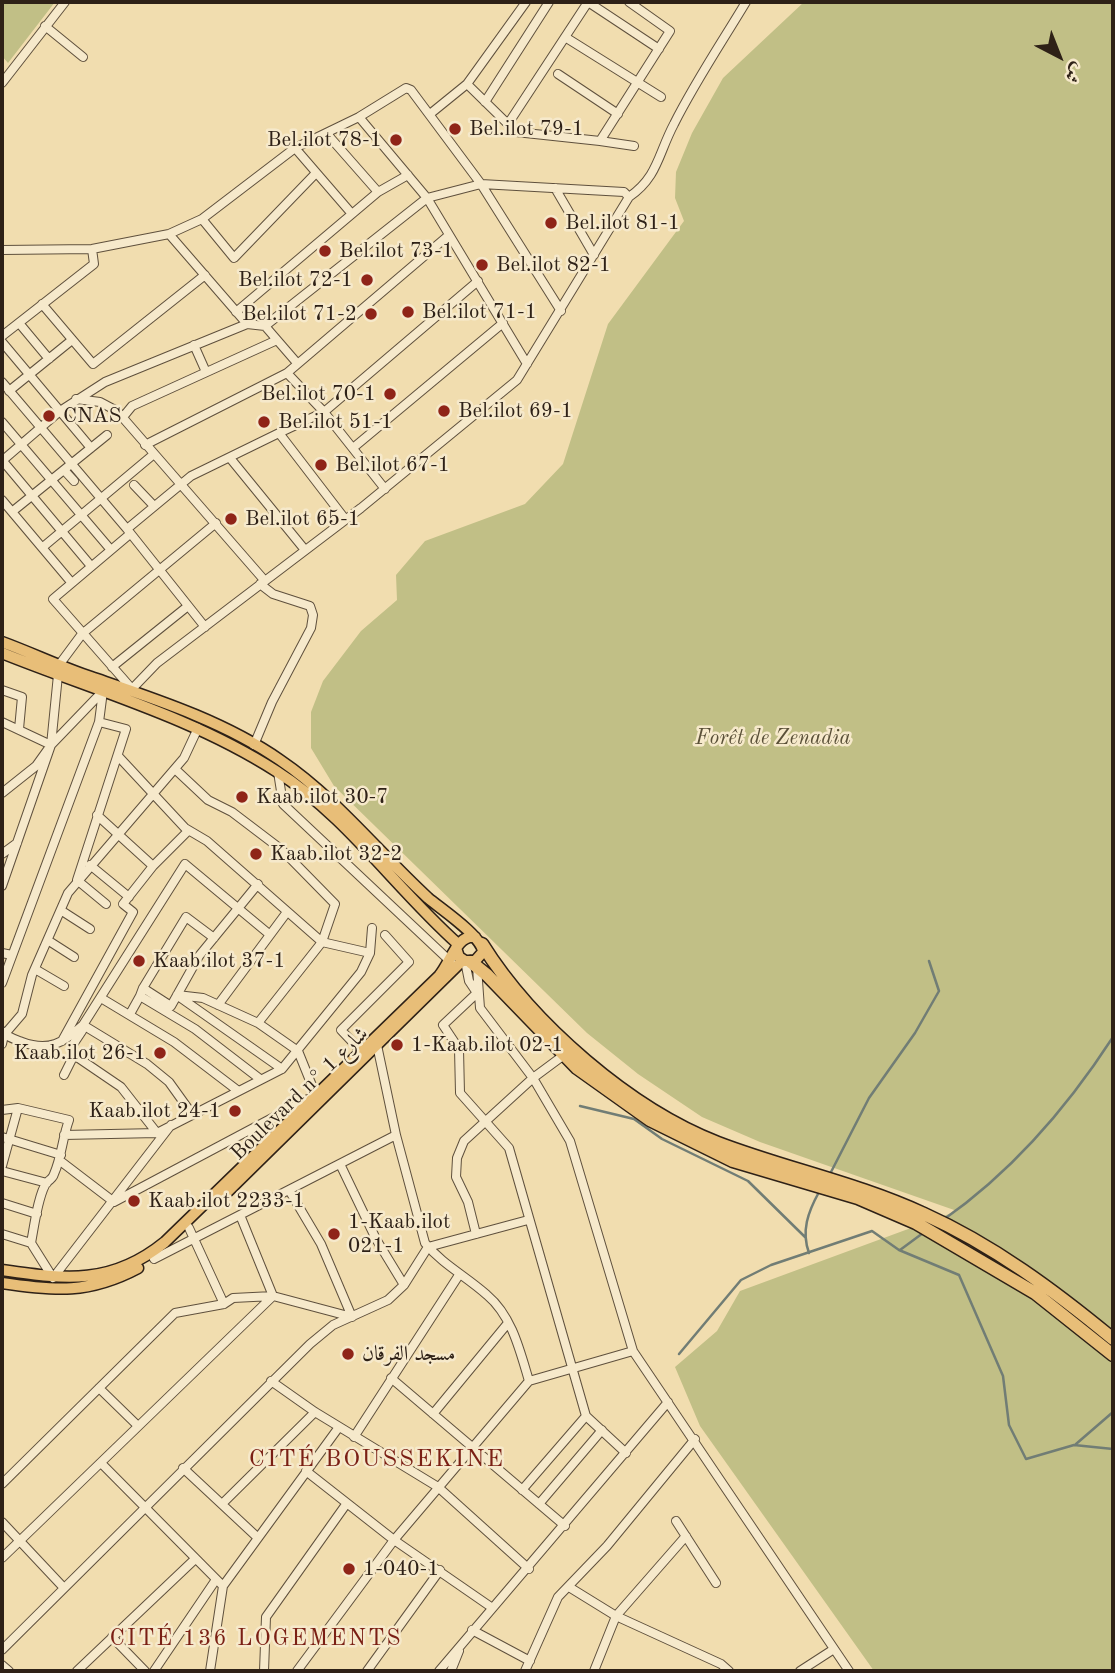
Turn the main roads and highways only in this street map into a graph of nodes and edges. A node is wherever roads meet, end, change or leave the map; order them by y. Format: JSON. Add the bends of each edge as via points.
{"nodes":[{"id":1,"x":2,"y":642,"type":"edge"},
{"id":2,"x":2,"y":653,"type":"edge"},
{"id":3,"x":58,"y":670,"type":"junction"},
{"id":4,"x":479,"y":941,"type":"junction"},
{"id":5,"x":457,"y":946,"type":"junction"},
{"id":6,"x":470,"y":962,"type":"junction"},
{"id":7,"x":2,"y":1270,"type":"edge"},
{"id":8,"x":2,"y":1283,"type":"edge"},
{"id":9,"x":1113,"y":1339,"type":"edge"},
{"id":10,"x":1113,"y":1355,"type":"edge"}],
"edges":[{"from":1,"to":3,"type":"main road"},
{"from":2,"to":3,"type":"main road"},
{"from":3,"to":4,"type":"main road","via":[[132,689],[280,760],[326,797],[426,897]]},
{"from":3,"to":5,"type":"main road","via":[[198,728],[278,772],[354,839]]},
{"from":4,"to":5,"type":"main road","via":[[468,936]]},
{"from":4,"to":6,"type":"main road","via":[[481,956]]},
{"from":4,"to":9,"type":"highway","via":[[508,979],[575,1049],[657,1111],[714,1141],[781,1166],[865,1189],[925,1214],[1012,1262]]},
{"from":5,"to":6,"type":"main road"},
{"from":5,"to":7,"type":"main road","name":"Boulevard n° شارع 1","via":[[451,962],[152,1252],[113,1272],[84,1278]]},
{"from":6,"to":8,"type":"main road","name":"Boulevard n° شارع 1","via":[[153,1259],[117,1278],[80,1289],[49,1291]]},
{"from":6,"to":10,"type":"highway","via":[[564,1055],[621,1101],[698,1146],[759,1170],[858,1198],[963,1248],[1035,1293]]}]}
